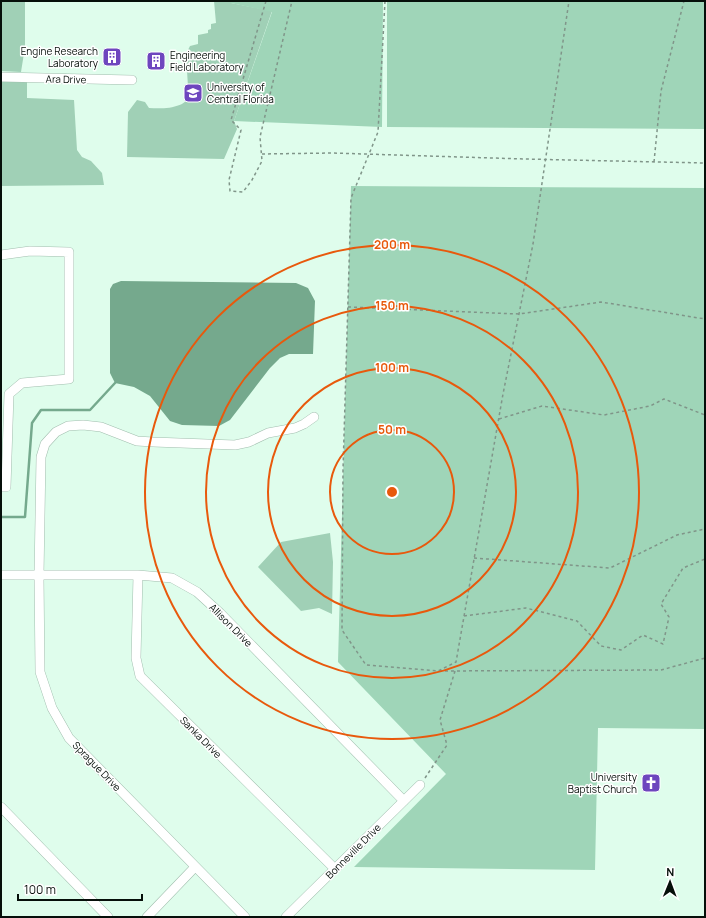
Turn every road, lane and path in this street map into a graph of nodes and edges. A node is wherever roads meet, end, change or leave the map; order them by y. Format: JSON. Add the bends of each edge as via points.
{"nodes":[{"id":1,"x":266,"y":1,"type":"edge"},
{"id":2,"x":292,"y":1,"type":"edge"},
{"id":3,"x":386,"y":1,"type":"edge"},
{"id":4,"x":569,"y":1,"type":"edge"},
{"id":5,"x":684,"y":1,"type":"edge"},
{"id":6,"x":1,"y":77,"type":"edge"},
{"id":7,"x":132,"y":80,"type":"dead end"},
{"id":8,"x":262,"y":154,"type":"junction"},
{"id":9,"x":369,"y":154,"type":"junction"},
{"id":10,"x":546,"y":159,"type":"junction"},
{"id":11,"x":654,"y":162,"type":"junction"},
{"id":12,"x":705,"y":163,"type":"edge"},
{"id":13,"x":1,"y":255,"type":"edge"},
{"id":14,"x":348,"y":308,"type":"junction"},
{"id":15,"x":519,"y":314,"type":"junction"},
{"id":16,"x":705,"y":319,"type":"edge"},
{"id":17,"x":705,"y":416,"type":"edge"},
{"id":18,"x":314,"y":417,"type":"dead end"},
{"id":19,"x":499,"y":419,"type":"junction"},
{"id":20,"x":1,"y":487,"type":"edge"},
{"id":21,"x":705,"y":529,"type":"edge"},
{"id":22,"x":474,"y":558,"type":"junction"},
{"id":23,"x":705,"y":559,"type":"edge"},
{"id":24,"x":1,"y":575,"type":"edge"},
{"id":25,"x":138,"y":575,"type":"junction"},
{"id":26,"x":39,"y":576,"type":"junction"},
{"id":27,"x":464,"y":616,"type":"junction"},
{"id":28,"x":705,"y":658,"type":"edge"},
{"id":29,"x":438,"y":671,"type":"junction"},
{"id":30,"x":454,"y":671,"type":"junction"},
{"id":31,"x":420,"y":786,"type":"joint"},
{"id":32,"x":404,"y":802,"type":"junction"},
{"id":33,"x":1,"y":808,"type":"edge"},
{"id":34,"x":195,"y":867,"type":"junction"},
{"id":35,"x":335,"y":869,"type":"junction"},
{"id":36,"x":108,"y":917,"type":"edge"},
{"id":37,"x":147,"y":917,"type":"edge"},
{"id":38,"x":246,"y":917,"type":"edge"},
{"id":39,"x":286,"y":917,"type":"edge"}],
"edges":[{"from":1,"to":8,"type":"path","via":[[230,120],[241,130],[229,180],[230,191],[243,192],[262,161]]},
{"from":2,"to":8,"type":"path","via":[[260,137]]},
{"from":3,"to":9,"type":"path","via":[[378,132]]},
{"from":4,"to":10,"type":"path"},
{"from":5,"to":11,"type":"path","via":[[661,91]]},
{"from":6,"to":7,"type":"street","name":"Ara Drive"},
{"from":8,"to":9,"type":"path"},
{"from":9,"to":10,"type":"path"},
{"from":9,"to":14,"type":"path","via":[[351,198]]},
{"from":10,"to":11,"type":"path"},
{"from":10,"to":15,"type":"path"},
{"from":11,"to":12,"type":"path"},
{"from":13,"to":20,"type":"street","via":[[30,251],[69,252],[69,379],[22,383],[9,394],[6,487]]},
{"from":14,"to":15,"type":"path"},
{"from":14,"to":29,"type":"path","via":[[342,630],[366,665]]},
{"from":15,"to":16,"type":"path","via":[[601,302]]},
{"from":15,"to":19,"type":"path"},
{"from":17,"to":19,"type":"path","via":[[664,399],[650,406],[604,415],[542,406]]},
{"from":18,"to":26,"type":"street","name":"Sprague Drive","via":[[295,428],[268,433],[234,445],[142,441],[101,427],[83,425],[68,426],[56,432],[45,444],[41,457]]},
{"from":19,"to":22,"type":"path"},
{"from":21,"to":22,"type":"path","via":[[677,535],[610,568]]},
{"from":22,"to":27,"type":"path"},
{"from":23,"to":27,"type":"path","via":[[683,568],[661,604],[670,617],[663,644],[643,635],[621,650],[601,646],[577,621],[526,608]]},
{"from":24,"to":26,"type":"street","name":"Allison Drive"},
{"from":25,"to":26,"type":"street","name":"Allison Drive"},
{"from":25,"to":32,"type":"street","name":"Allison Drive","via":[[172,578],[197,592]]},
{"from":25,"to":35,"type":"street","name":"Sanka Drive","via":[[136,658],[140,676]]},
{"from":26,"to":34,"type":"street","name":"Sprague Drive","via":[[40,672],[56,714],[69,738]]},
{"from":27,"to":29,"type":"path","via":[[456,662]]},
{"from":28,"to":30,"type":"path","via":[[661,670]]},
{"from":29,"to":30,"type":"path"},
{"from":30,"to":31,"type":"path","via":[[440,720],[447,745]]},
{"from":31,"to":32,"type":"street","name":"Bonneville Drive"},
{"from":32,"to":35,"type":"street","name":"Bonneville Drive"},
{"from":33,"to":36,"type":"street"},
{"from":34,"to":37,"type":"street"},
{"from":34,"to":38,"type":"street","name":"Sprague Drive"},
{"from":35,"to":39,"type":"street","name":"Bonneville Drive"}]}
